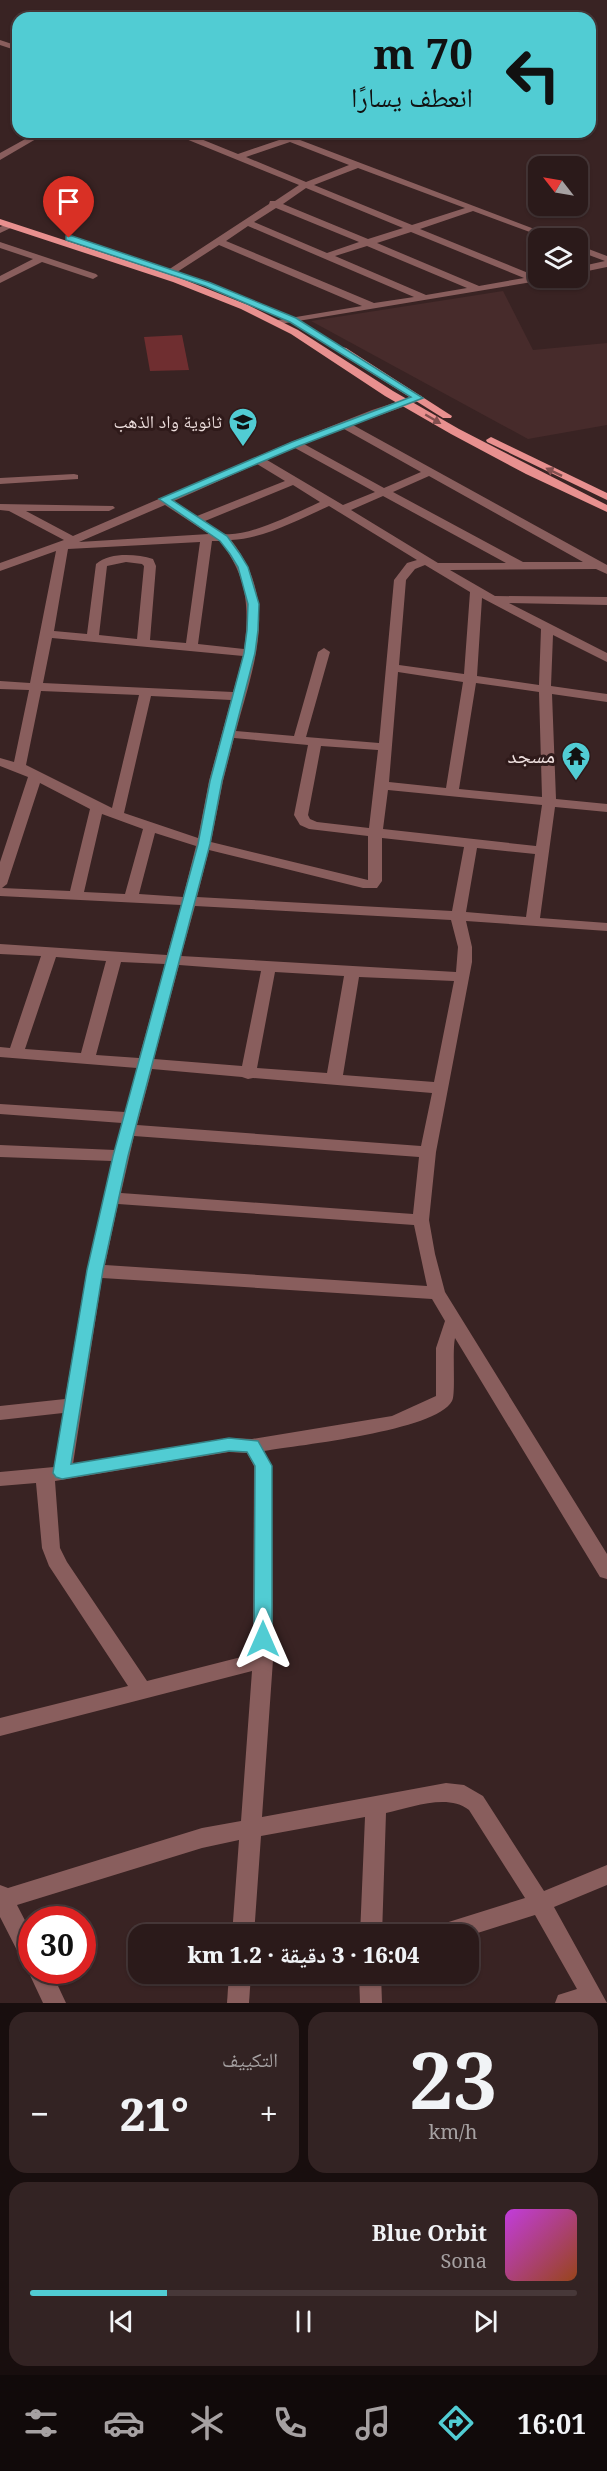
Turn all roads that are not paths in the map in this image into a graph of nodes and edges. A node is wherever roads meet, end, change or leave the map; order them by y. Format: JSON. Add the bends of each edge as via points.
{"nodes":[{"id":1,"x":23,"y":138,"type":"edge"},
{"id":2,"x":33,"y":138,"type":"edge"},
{"id":3,"x":191,"y":138,"type":"edge"},
{"id":4,"x":288,"y":138,"type":"edge"},
{"id":5,"x":291,"y":139,"type":"junction"},
{"id":6,"x":0,"y":151,"type":"edge"},
{"id":7,"x":0,"y":157,"type":"edge"},
{"id":8,"x":238,"y":157,"type":"junction"},
{"id":9,"x":359,"y":164,"type":"junction"},
{"id":10,"x":305,"y":185,"type":"junction"},
{"id":11,"x":273,"y":203,"type":"junction"},
{"id":12,"x":474,"y":208,"type":"junction"},
{"id":13,"x":0,"y":214,"type":"edge"},
{"id":14,"x":245,"y":222,"type":"junction"},
{"id":15,"x":3,"y":226,"type":"edge"},
{"id":16,"x":412,"y":227,"type":"junction"},
{"id":17,"x":528,"y":228,"type":"edge"},
{"id":18,"x":218,"y":241,"type":"junction"},
{"id":19,"x":365,"y":243,"type":"junction"},
{"id":20,"x":0,"y":245,"type":"edge"},
{"id":21,"x":588,"y":252,"type":"edge"},
{"id":22,"x":327,"y":256,"type":"junction"},
{"id":23,"x":41,"y":259,"type":"junction"},
{"id":24,"x":607,"y":259,"type":"edge"},
{"id":25,"x":607,"y":264,"type":"edge"},
{"id":26,"x":588,"y":268,"type":"edge"},
{"id":27,"x":171,"y":272,"type":"junction"},
{"id":28,"x":528,"y":274,"type":"edge"},
{"id":29,"x":93,"y":276,"type":"dead end"},
{"id":30,"x":0,"y":280,"type":"edge"},
{"id":31,"x":528,"y":280,"type":"edge"},
{"id":32,"x":476,"y":288,"type":"junction"},
{"id":33,"x":423,"y":297,"type":"junction"},
{"id":34,"x":374,"y":307,"type":"junction"},
{"id":35,"x":293,"y":320,"type":"junction"},
{"id":36,"x":278,"y":323,"type":"junction"},
{"id":37,"x":418,"y":398,"type":"junction"},
{"id":38,"x":403,"y":402,"type":"junction"},
{"id":39,"x":345,"y":425,"type":"junction"},
{"id":40,"x":295,"y":444,"type":"junction"},
{"id":41,"x":258,"y":460,"type":"junction"},
{"id":42,"x":430,"y":472,"type":"junction"},
{"id":43,"x":74,"y":477,"type":"dead end"},
{"id":44,"x":0,"y":481,"type":"edge"},
{"id":45,"x":294,"y":481,"type":"junction"},
{"id":46,"x":383,"y":491,"type":"junction"},
{"id":47,"x":607,"y":497,"type":"edge"},
{"id":48,"x":164,"y":499,"type":"junction"},
{"id":49,"x":329,"y":502,"type":"junction"},
{"id":50,"x":3,"y":505,"type":"edge"},
{"id":51,"x":109,"y":508,"type":"dead end"},
{"id":52,"x":607,"y":509,"type":"edge"},
{"id":53,"x":342,"y":510,"type":"junction"},
{"id":54,"x":198,"y":520,"type":"junction"},
{"id":55,"x":224,"y":538,"type":"junction"},
{"id":56,"x":206,"y":539,"type":"junction"},
{"id":57,"x":65,"y":544,"type":"junction"},
{"id":58,"x":431,"y":564,"type":"junction"},
{"id":59,"x":0,"y":567,"type":"edge"},
{"id":60,"x":523,"y":567,"type":"junction"},
{"id":61,"x":602,"y":568,"type":"edge"},
{"id":62,"x":476,"y":591,"type":"junction"},
{"id":63,"x":491,"y":599,"type":"junction"},
{"id":64,"x":591,"y":600,"type":"junction"},
{"id":65,"x":607,"y":601,"type":"edge"},
{"id":66,"x":607,"y":609,"type":"edge"},
{"id":67,"x":547,"y":628,"type":"junction"},
{"id":68,"x":47,"y":634,"type":"junction"},
{"id":69,"x":93,"y":638,"type":"junction"},
{"id":70,"x":143,"y":644,"type":"junction"},
{"id":71,"x":191,"y":650,"type":"junction"},
{"id":72,"x":324,"y":652,"type":"dead end"},
{"id":73,"x":250,"y":653,"type":"junction"},
{"id":74,"x":607,"y":658,"type":"edge"},
{"id":75,"x":393,"y":668,"type":"junction"},
{"id":76,"x":471,"y":679,"type":"junction"},
{"id":77,"x":0,"y":685,"type":"edge"},
{"id":78,"x":37,"y":686,"type":"junction"},
{"id":79,"x":544,"y":689,"type":"junction"},
{"id":80,"x":146,"y":692,"type":"junction"},
{"id":81,"x":238,"y":696,"type":"junction"},
{"id":82,"x":607,"y":698,"type":"edge"},
{"id":83,"x":228,"y":734,"type":"junction"},
{"id":84,"x":299,"y":740,"type":"junction"},
{"id":85,"x":315,"y":742,"type":"junction"},
{"id":86,"x":384,"y":747,"type":"junction"},
{"id":87,"x":0,"y":762,"type":"edge"},
{"id":88,"x":19,"y":767,"type":"junction"},
{"id":89,"x":36,"y":776,"type":"junction"},
{"id":90,"x":382,"y":784,"type":"junction"},
{"id":91,"x":452,"y":792,"type":"junction"},
{"id":92,"x":549,"y":804,"type":"junction"},
{"id":93,"x":97,"y":807,"type":"junction"},
{"id":94,"x":607,"y":808,"type":"edge"},
{"id":95,"x":117,"y":815,"type":"junction"},
{"id":96,"x":150,"y":827,"type":"junction"},
{"id":97,"x":375,"y":834,"type":"junction"},
{"id":98,"x":204,"y":844,"type":"junction"},
{"id":99,"x":471,"y":844,"type":"junction"},
{"id":100,"x":542,"y":851,"type":"junction"},
{"id":101,"x":0,"y":884,"type":"edge"},
{"id":102,"x":0,"y":892,"type":"edge"},
{"id":103,"x":76,"y":895,"type":"junction"},
{"id":104,"x":131,"y":897,"type":"junction"},
{"id":105,"x":187,"y":903,"type":"junction"},
{"id":106,"x":458,"y":918,"type":"junction"},
{"id":107,"x":532,"y":922,"type":"junction"},
{"id":108,"x":607,"y":927,"type":"edge"},
{"id":109,"x":0,"y":949,"type":"edge"},
{"id":110,"x":50,"y":952,"type":"junction"},
{"id":111,"x":115,"y":956,"type":"junction"},
{"id":112,"x":172,"y":961,"type":"junction"},
{"id":113,"x":269,"y":966,"type":"junction"},
{"id":114,"x":352,"y":972,"type":"junction"},
{"id":115,"x":463,"y":977,"type":"junction"},
{"id":116,"x":0,"y":1052,"type":"edge"},
{"id":117,"x":16,"y":1052,"type":"junction"},
{"id":118,"x":87,"y":1058,"type":"junction"},
{"id":119,"x":147,"y":1064,"type":"junction"},
{"id":120,"x":248,"y":1074,"type":"junction"},
{"id":121,"x":334,"y":1079,"type":"junction"},
{"id":122,"x":440,"y":1088,"type":"junction"},
{"id":123,"x":0,"y":1109,"type":"edge"},
{"id":124,"x":130,"y":1124,"type":"junction"},
{"id":125,"x":0,"y":1151,"type":"edge"},
{"id":126,"x":428,"y":1152,"type":"junction"},
{"id":127,"x":121,"y":1156,"type":"junction"},
{"id":128,"x":113,"y":1198,"type":"junction"},
{"id":129,"x":421,"y":1220,"type":"junction"},
{"id":130,"x":95,"y":1270,"type":"junction"},
{"id":131,"x":437,"y":1293,"type":"junction"},
{"id":132,"x":454,"y":1321,"type":"junction"},
{"id":133,"x":72,"y":1405,"type":"junction"},
{"id":134,"x":0,"y":1413,"type":"edge"},
{"id":135,"x":252,"y":1446,"type":"junction"},
{"id":136,"x":53,"y":1474,"type":"junction"},
{"id":137,"x":0,"y":1479,"type":"edge"},
{"id":138,"x":607,"y":1571,"type":"edge"},
{"id":139,"x":263,"y":1660,"type":"junction"},
{"id":140,"x":142,"y":1691,"type":"junction"},
{"id":141,"x":0,"y":1727,"type":"edge"},
{"id":142,"x":376,"y":1805,"type":"junction"},
{"id":143,"x":251,"y":1828,"type":"junction"},
{"id":144,"x":607,"y":1875,"type":"edge"},
{"id":145,"x":1,"y":1898,"type":"edge"},
{"id":146,"x":540,"y":1903,"type":"junction"},
{"id":147,"x":244,"y":1924,"type":"edge"},
{"id":148,"x":371,"y":1924,"type":"edge"},
{"id":149,"x":474,"y":1924,"type":"edge"},
{"id":150,"x":18,"y":1930,"type":"edge"},
{"id":151,"x":46,"y":1984,"type":"edge"},
{"id":152,"x":239,"y":1984,"type":"edge"},
{"id":153,"x":371,"y":1984,"type":"edge"},
{"id":154,"x":595,"y":1998,"type":"edge"},
{"id":155,"x":55,"y":2003,"type":"edge"},
{"id":156,"x":238,"y":2003,"type":"edge"},
{"id":157,"x":372,"y":2003,"type":"edge"},
{"id":158,"x":566,"y":2003,"type":"edge"}],
"edges":[{"from":1,"to":6,"type":"street"},
{"from":2,"to":7,"type":"street"},
{"from":3,"to":8,"type":"street"},
{"from":4,"to":5,"type":"street"},
{"from":5,"to":8,"type":"street"},
{"from":5,"to":9,"type":"street"},
{"from":8,"to":10,"type":"street"},
{"from":9,"to":10,"type":"street"},
{"from":9,"to":12,"type":"street"},
{"from":10,"to":11,"type":"street"},
{"from":10,"to":16,"type":"street"},
{"from":11,"to":14,"type":"street"},
{"from":11,"to":19,"type":"street"},
{"from":12,"to":16,"type":"street"},
{"from":12,"to":17,"type":"street"},
{"from":13,"to":27,"type":"main road"},
{"from":14,"to":18,"type":"street"},
{"from":14,"to":22,"type":"street"},
{"from":15,"to":36,"type":"main road","via":[[180,283]]},
{"from":16,"to":19,"type":"street"},
{"from":16,"to":28,"type":"street"},
{"from":18,"to":27,"type":"street"},
{"from":18,"to":34,"type":"street"},
{"from":19,"to":22,"type":"street"},
{"from":19,"to":32,"type":"street"},
{"from":20,"to":23,"type":"street"},
{"from":21,"to":24,"type":"street"},
{"from":22,"to":33,"type":"street"},
{"from":23,"to":29,"type":"street"},
{"from":23,"to":30,"type":"street"},
{"from":25,"to":26,"type":"street"},
{"from":27,"to":35,"type":"main road"},
{"from":31,"to":32,"type":"street"},
{"from":32,"to":33,"type":"street"},
{"from":33,"to":34,"type":"street"},
{"from":34,"to":35,"type":"street"},
{"from":35,"to":36,"type":"street"},
{"from":35,"to":37,"type":"main road"},
{"from":36,"to":38,"type":"main road"},
{"from":37,"to":38,"type":"street"},
{"from":47,"to":37,"type":"main road","one_way":true,"via":[[485,437]]},
{"from":38,"to":39,"type":"street"},
{"from":38,"to":52,"type":"main road","one_way":true,"via":[[522,468]]},
{"from":39,"to":40,"type":"street"},
{"from":39,"to":42,"type":"street"},
{"from":40,"to":41,"type":"street"},
{"from":40,"to":46,"type":"street"},
{"from":41,"to":45,"type":"street"},
{"from":41,"to":48,"type":"street"},
{"from":42,"to":46,"type":"street"},
{"from":42,"to":61,"type":"street"},
{"from":43,"to":44,"type":"street"},
{"from":45,"to":49,"type":"street"},
{"from":45,"to":54,"type":"street"},
{"from":46,"to":53,"type":"street"},
{"from":46,"to":60,"type":"street"},
{"from":48,"to":54,"type":"street"},
{"from":48,"to":57,"type":"street"},
{"from":49,"to":53,"type":"street"},
{"from":49,"to":55,"type":"street","via":[[257,532]]},
{"from":50,"to":51,"type":"street"},
{"from":50,"to":57,"type":"street"},
{"from":53,"to":58,"type":"street"},
{"from":54,"to":55,"type":"street"},
{"from":55,"to":56,"type":"street"},
{"from":55,"to":73,"type":"street","via":[[243,567],[254,604]]},
{"from":56,"to":57,"type":"street"},
{"from":56,"to":71,"type":"street"},
{"from":57,"to":59,"type":"street"},
{"from":57,"to":68,"type":"street"},
{"from":58,"to":60,"type":"street"},
{"from":58,"to":62,"type":"street"},
{"from":58,"to":75,"type":"street","via":[[411,566],[400,580]]},
{"from":60,"to":61,"type":"street"},
{"from":62,"to":63,"type":"street"},
{"from":62,"to":76,"type":"street"},
{"from":63,"to":64,"type":"street"},
{"from":63,"to":67,"type":"street"},
{"from":64,"to":65,"type":"street"},
{"from":64,"to":66,"type":"street"},
{"from":67,"to":74,"type":"street"},
{"from":67,"to":79,"type":"street"},
{"from":68,"to":69,"type":"street"},
{"from":68,"to":78,"type":"street"},
{"from":69,"to":70,"type":"street"},
{"from":69,"to":70,"type":"street","via":[[102,564],[141,560],[150,566]]},
{"from":70,"to":71,"type":"street"},
{"from":71,"to":73,"type":"street"},
{"from":72,"to":84,"type":"street"},
{"from":73,"to":81,"type":"street"},
{"from":75,"to":76,"type":"street"},
{"from":75,"to":86,"type":"street"},
{"from":76,"to":79,"type":"street"},
{"from":76,"to":91,"type":"street"},
{"from":77,"to":78,"type":"street"},
{"from":78,"to":80,"type":"street"},
{"from":78,"to":88,"type":"street"},
{"from":79,"to":82,"type":"street"},
{"from":79,"to":92,"type":"street"},
{"from":80,"to":81,"type":"street"},
{"from":80,"to":95,"type":"street"},
{"from":81,"to":83,"type":"street"},
{"from":83,"to":84,"type":"street"},
{"from":83,"to":98,"type":"street"},
{"from":84,"to":85,"type":"street"},
{"from":85,"to":86,"type":"street"},
{"from":85,"to":97,"type":"street","via":[[301,815],[305,822]]},
{"from":86,"to":90,"type":"street"},
{"from":87,"to":88,"type":"street"},
{"from":88,"to":89,"type":"street"},
{"from":89,"to":93,"type":"street"},
{"from":89,"to":101,"type":"street"},
{"from":90,"to":91,"type":"street"},
{"from":90,"to":97,"type":"street"},
{"from":91,"to":92,"type":"street"},
{"from":92,"to":94,"type":"street"},
{"from":92,"to":100,"type":"street"},
{"from":93,"to":95,"type":"street"},
{"from":93,"to":103,"type":"street"},
{"from":95,"to":96,"type":"street"},
{"from":96,"to":98,"type":"street"},
{"from":96,"to":104,"type":"street"},
{"from":97,"to":98,"type":"street","via":[[372,885]]},
{"from":97,"to":99,"type":"street"},
{"from":98,"to":105,"type":"street"},
{"from":99,"to":100,"type":"street"},
{"from":99,"to":106,"type":"street"},
{"from":100,"to":107,"type":"street"},
{"from":102,"to":103,"type":"street"},
{"from":103,"to":104,"type":"street"},
{"from":104,"to":105,"type":"street"},
{"from":105,"to":106,"type":"street","via":[[370,910]]},
{"from":105,"to":112,"type":"street"},
{"from":106,"to":107,"type":"street"},
{"from":106,"to":115,"type":"street","via":[[465,946]]},
{"from":107,"to":108,"type":"street"},
{"from":109,"to":110,"type":"street"},
{"from":110,"to":111,"type":"street"},
{"from":110,"to":117,"type":"street"},
{"from":111,"to":112,"type":"street"},
{"from":111,"to":118,"type":"street"},
{"from":112,"to":113,"type":"street"},
{"from":112,"to":119,"type":"street"},
{"from":113,"to":114,"type":"street"},
{"from":113,"to":120,"type":"street"},
{"from":114,"to":115,"type":"street"},
{"from":114,"to":121,"type":"street"},
{"from":115,"to":122,"type":"street"},
{"from":116,"to":117,"type":"street"},
{"from":117,"to":118,"type":"street"},
{"from":118,"to":119,"type":"street"},
{"from":119,"to":120,"type":"street"},
{"from":119,"to":124,"type":"street"},
{"from":120,"to":121,"type":"street"},
{"from":121,"to":122,"type":"street"},
{"from":122,"to":126,"type":"street"},
{"from":123,"to":124,"type":"street"},
{"from":124,"to":126,"type":"street"},
{"from":124,"to":127,"type":"street"},
{"from":125,"to":127,"type":"street"},
{"from":126,"to":129,"type":"street"},
{"from":127,"to":128,"type":"street"},
{"from":128,"to":129,"type":"street"},
{"from":128,"to":130,"type":"street"},
{"from":129,"to":131,"type":"street"},
{"from":130,"to":131,"type":"street"},
{"from":130,"to":133,"type":"street"},
{"from":131,"to":132,"type":"street"},
{"from":132,"to":135,"type":"street","via":[[444,1344],[445,1398],[440,1404],[394,1423]]},
{"from":132,"to":138,"type":"street"},
{"from":133,"to":134,"type":"street"},
{"from":133,"to":136,"type":"street"},
{"from":135,"to":136,"type":"street","via":[[229,1444]]},
{"from":135,"to":139,"type":"street","via":[[263,1466]]},
{"from":136,"to":137,"type":"street"},
{"from":136,"to":140,"type":"street","via":[[51,1548],[58,1566]]},
{"from":139,"to":140,"type":"street"},
{"from":139,"to":143,"type":"street"},
{"from":140,"to":141,"type":"street"},
{"from":142,"to":143,"type":"street"},
{"from":142,"to":146,"type":"street","via":[[446,1792],[464,1794],[476,1803]]},
{"from":142,"to":148,"type":"street"},
{"from":143,"to":145,"type":"street","via":[[202,1838]]},
{"from":143,"to":147,"type":"street"},
{"from":144,"to":146,"type":"street"},
{"from":145,"to":150,"type":"street"},
{"from":146,"to":149,"type":"street"},
{"from":146,"to":154,"type":"street"},
{"from":151,"to":155,"type":"street"},
{"from":152,"to":156,"type":"street"},
{"from":153,"to":157,"type":"street"},
{"from":154,"to":158,"type":"street"}]}
